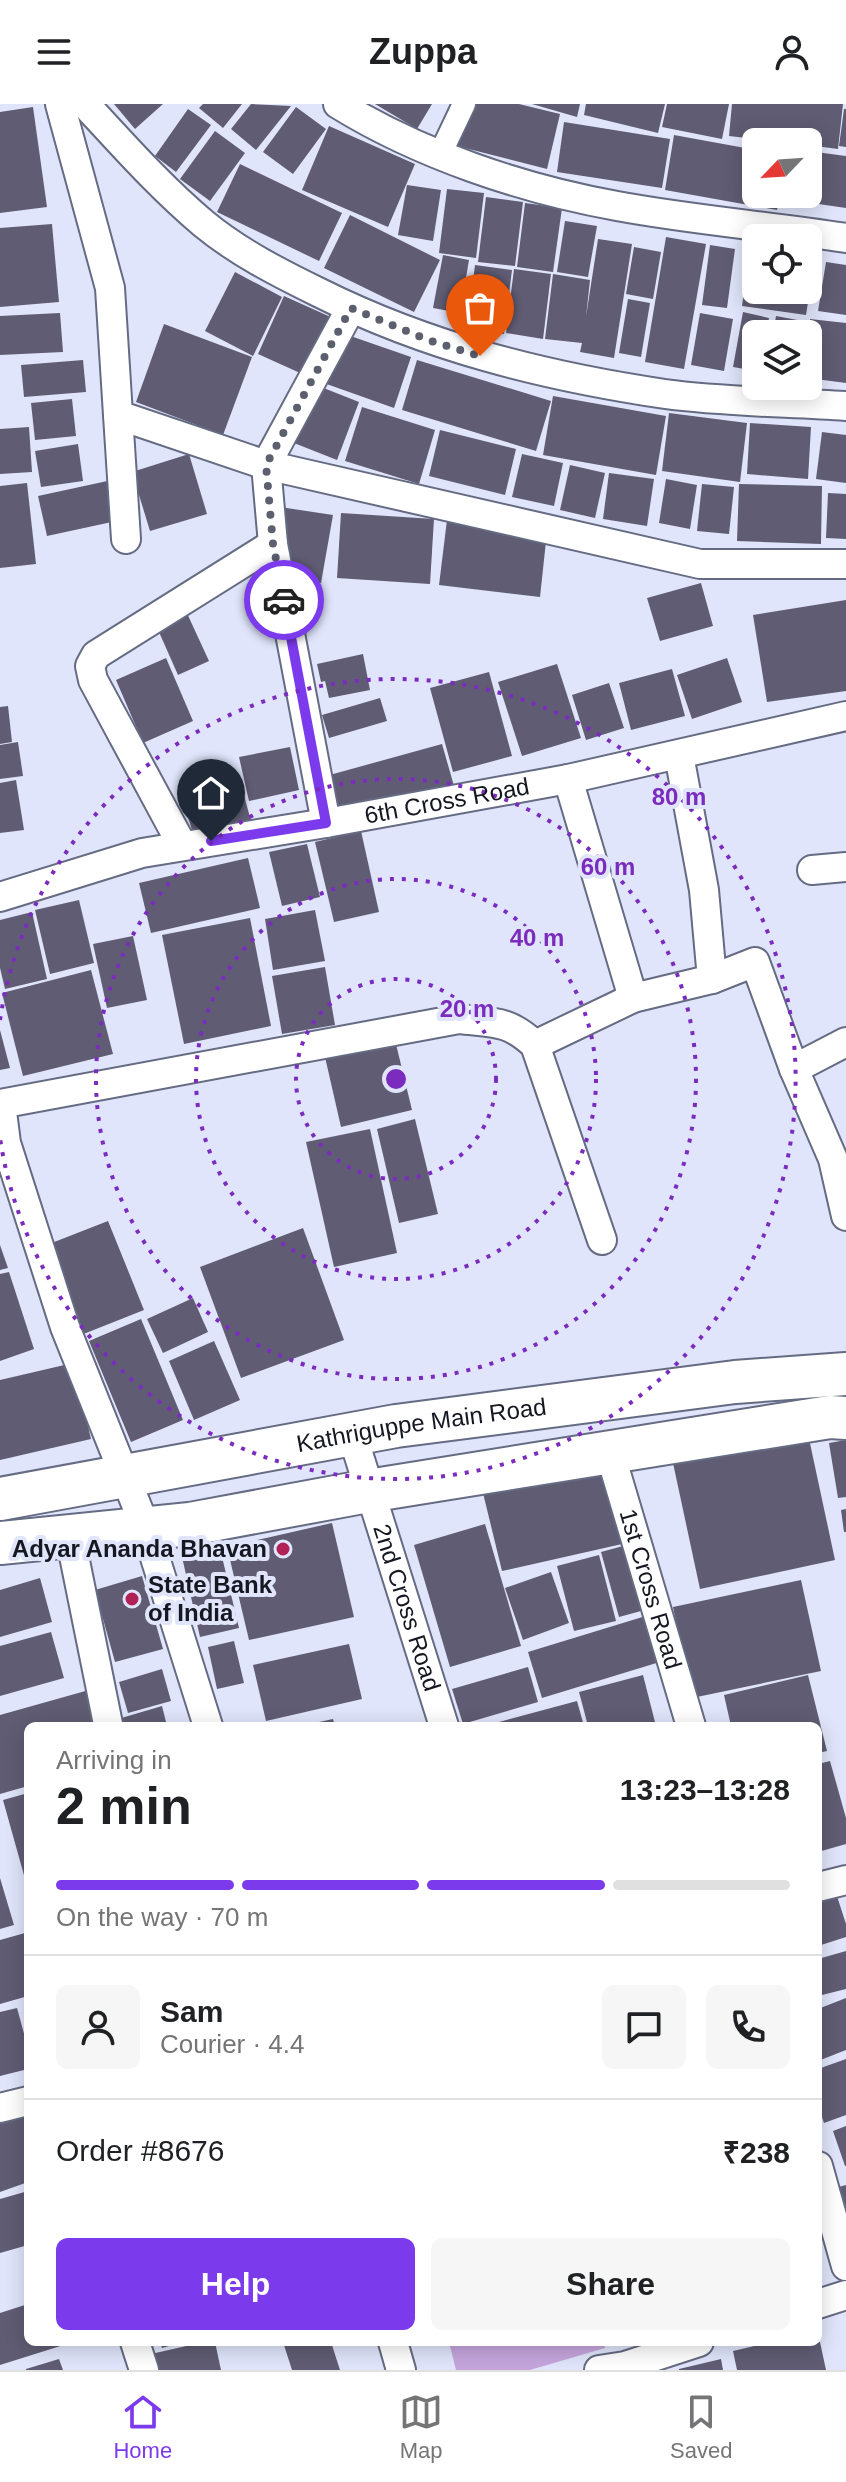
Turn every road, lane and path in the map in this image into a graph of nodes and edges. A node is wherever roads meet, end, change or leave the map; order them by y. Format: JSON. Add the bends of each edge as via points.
{"nodes":[{"id":1,"x":60,"y":104,"type":"edge"},
{"id":2,"x":85,"y":104,"type":"edge"},
{"id":3,"x":338,"y":104,"type":"edge"},
{"id":4,"x":464,"y":104,"type":"edge"},
{"id":5,"x":445,"y":144,"type":"dead end"},
{"id":6,"x":846,"y":238,"type":"edge"},
{"id":7,"x":351,"y":308,"type":"junction"},
{"id":8,"x":846,"y":406,"type":"edge"},
{"id":9,"x":118,"y":415,"type":"junction"},
{"id":10,"x":266,"y":465,"type":"junction"},
{"id":11,"x":126,"y":539,"type":"dead end"},
{"id":12,"x":273,"y":544,"type":"junction"},
{"id":13,"x":846,"y":564,"type":"edge"},
{"id":14,"x":846,"y":716,"type":"edge"},
{"id":15,"x":679,"y":755,"type":"junction"},
{"id":16,"x":568,"y":779,"type":"junction"},
{"id":17,"x":326,"y":823,"type":"junction"},
{"id":18,"x":182,"y":845,"type":"junction"},
{"id":19,"x":846,"y":867,"type":"edge"},
{"id":20,"x":812,"y":870,"type":"dead end"},
{"id":21,"x":0,"y":897,"type":"edge"},
{"id":22,"x":712,"y":979,"type":"junction"},
{"id":23,"x":633,"y":998,"type":"junction"},
{"id":24,"x":846,"y":1042,"type":"edge"},
{"id":25,"x":535,"y":1045,"type":"junction"},
{"id":26,"x":794,"y":1069,"type":"junction"},
{"id":27,"x":0,"y":1104,"type":"edge"},
{"id":28,"x":846,"y":1216,"type":"edge"},
{"id":29,"x":602,"y":1240,"type":"dead end"},
{"id":30,"x":846,"y":1374,"type":"edge"},
{"id":31,"x":846,"y":1418,"type":"edge"},
{"id":32,"x":352,"y":1434,"type":"junction"},
{"id":33,"x":610,"y":1453,"type":"junction"},
{"id":34,"x":124,"y":1476,"type":"junction"},
{"id":35,"x":368,"y":1491,"type":"junction"},
{"id":36,"x":0,"y":1499,"type":"edge"},
{"id":37,"x":146,"y":1529,"type":"junction"},
{"id":38,"x":70,"y":1536,"type":"junction"},
{"id":39,"x":0,"y":1543,"type":"edge"},
{"id":40,"x":108,"y":1722,"type":"edge"},
{"id":41,"x":207,"y":1722,"type":"edge"},
{"id":42,"x":443,"y":1722,"type":"edge"},
{"id":43,"x":690,"y":1722,"type":"edge"},
{"id":44,"x":846,"y":1880,"type":"edge"},
{"id":45,"x":822,"y":1886,"type":"edge"},
{"id":46,"x":24,"y":2102,"type":"edge"},
{"id":47,"x":0,"y":2108,"type":"edge"},
{"id":48,"x":822,"y":2180,"type":"edge"},
{"id":49,"x":846,"y":2266,"type":"edge"},
{"id":50,"x":846,"y":2295,"type":"edge"},
{"id":51,"x":822,"y":2303,"type":"edge"},
{"id":52,"x":136,"y":2346,"type":"edge"},
{"id":53,"x":394,"y":2346,"type":"edge"},
{"id":54,"x":683,"y":2346,"type":"edge"},
{"id":55,"x":617,"y":2362,"type":"edge"},
{"id":56,"x":144,"y":2370,"type":"edge"},
{"id":57,"x":401,"y":2370,"type":"edge"}],
"edges":[{"from":1,"to":9,"type":"street","via":[[110,288]]},
{"from":2,"to":7,"type":"street","via":[[206,225],[274,270]]},
{"from":3,"to":6,"type":"street","via":[[439,155],[566,194],[616,206]]},
{"from":4,"to":5,"type":"street"},
{"from":7,"to":8,"type":"street","via":[[428,340],[582,380],[668,394]]},
{"from":7,"to":10,"type":"street"},
{"from":9,"to":10,"type":"street"},
{"from":9,"to":11,"type":"street"},
{"from":10,"to":12,"type":"street"},
{"from":10,"to":13,"type":"street","via":[[700,564]]},
{"from":12,"to":17,"type":"street"},
{"from":12,"to":18,"type":"street","via":[[96,655],[90,666]]},
{"from":14,"to":15,"type":"street","name":"6th Cross Road"},
{"from":15,"to":16,"type":"street","name":"6th Cross Road"},
{"from":15,"to":22,"type":"street","via":[[704,890]]},
{"from":16,"to":17,"type":"street","name":"6th Cross Road"},
{"from":16,"to":23,"type":"street"},
{"from":17,"to":18,"type":"street","name":"6th Cross Road"},
{"from":18,"to":21,"type":"street","name":"6th Cross Road"},
{"from":19,"to":20,"type":"street"},
{"from":22,"to":23,"type":"street"},
{"from":22,"to":26,"type":"street","via":[[755,962]]},
{"from":23,"to":25,"type":"street"},
{"from":24,"to":26,"type":"street"},
{"from":25,"to":27,"type":"street","via":[[507,1025],[459,1019]]},
{"from":25,"to":29,"type":"street"},
{"from":26,"to":28,"type":"street","via":[[833,1159]]},
{"from":27,"to":34,"type":"street","via":[[6,1143],[65,1327]]},
{"from":30,"to":32,"type":"main road","name":"Kathriguppe Main Road","via":[[735,1382]]},
{"from":31,"to":33,"type":"main road"},
{"from":32,"to":34,"type":"main road","name":"Kathriguppe Main Road"},
{"from":32,"to":35,"type":"street","name":"2nd Cross Road"},
{"from":33,"to":35,"type":"main road"},
{"from":33,"to":43,"type":"street","name":"1st Cross Road"},
{"from":34,"to":36,"type":"main road","name":"Kathriguppe Main Road"},
{"from":34,"to":37,"type":"street"},
{"from":35,"to":37,"type":"main road"},
{"from":35,"to":42,"type":"street","name":"2nd Cross Road"},
{"from":37,"to":38,"type":"main road"},
{"from":37,"to":41,"type":"street"},
{"from":38,"to":39,"type":"main road"},
{"from":38,"to":40,"type":"street"},
{"from":44,"to":45,"type":"street"},
{"from":46,"to":47,"type":"street"},
{"from":48,"to":49,"type":"street"},
{"from":50,"to":51,"type":"street"},
{"from":52,"to":56,"type":"street"},
{"from":53,"to":57,"type":"street"},
{"from":54,"to":55,"type":"street"}]}
